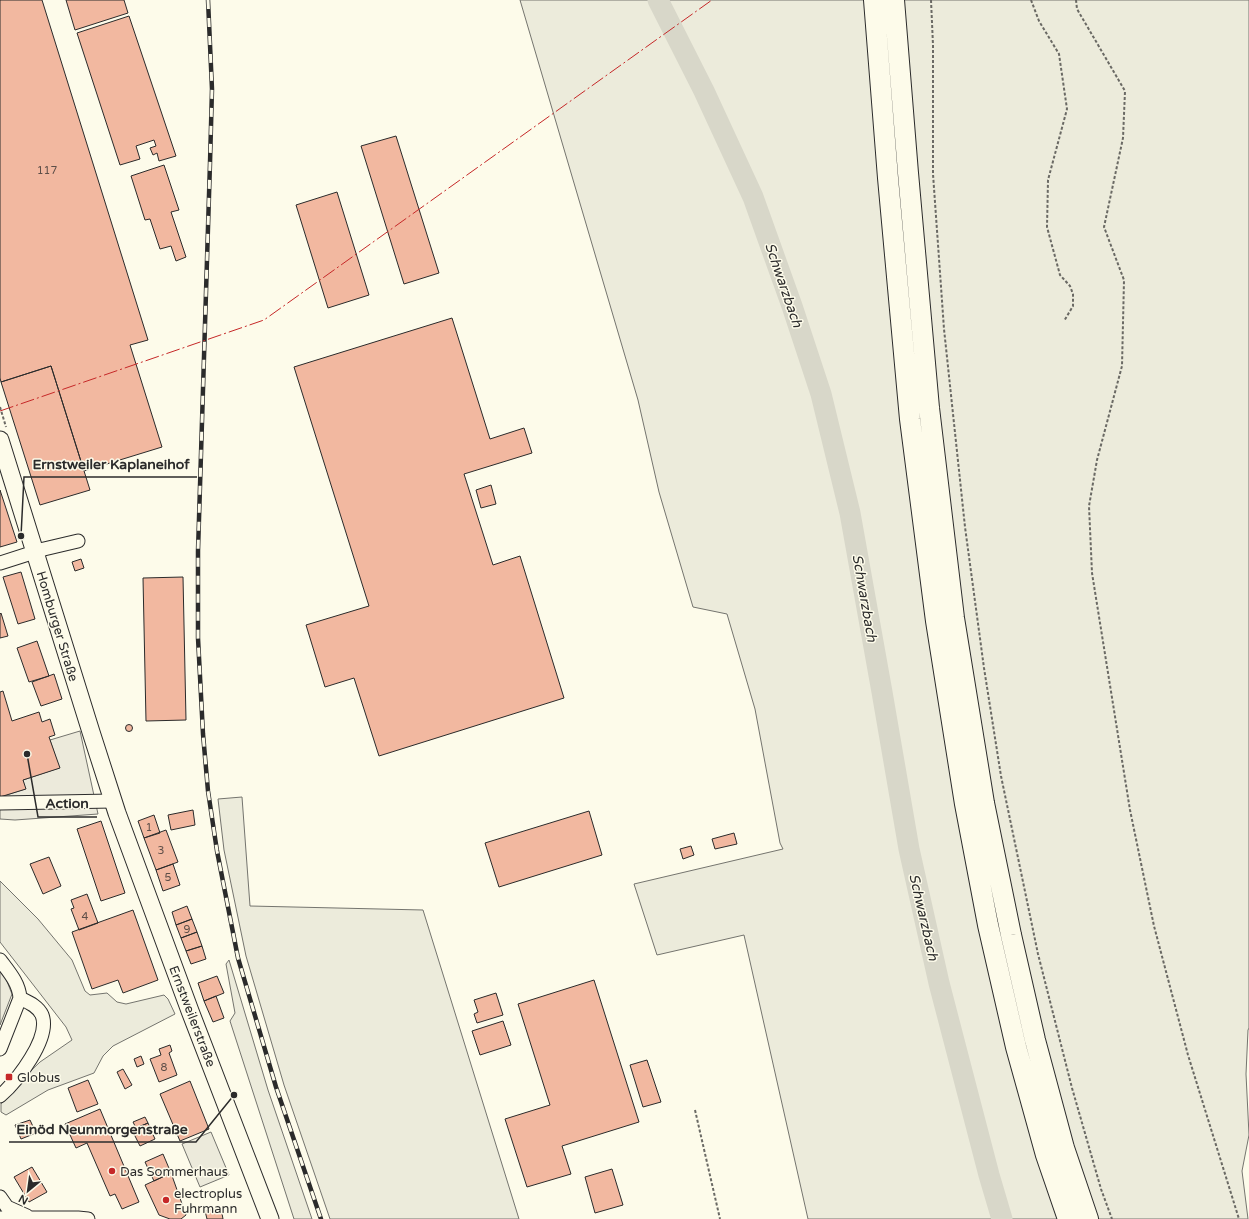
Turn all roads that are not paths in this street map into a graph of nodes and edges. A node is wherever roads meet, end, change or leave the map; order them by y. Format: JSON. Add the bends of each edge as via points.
{"nodes":[{"id":1,"x":874,"y":0,"type":"edge"},
{"id":2,"x":894,"y":0,"type":"edge"},
{"id":3,"x":3,"y":435,"type":"edge"},
{"id":4,"x":78,"y":542,"type":"dead end"},
{"id":5,"x":35,"y":552,"type":"junction"},
{"id":6,"x":0,"y":563,"type":"edge"},
{"id":7,"x":0,"y":803,"type":"edge"},
{"id":8,"x":115,"y":807,"type":"junction"},
{"id":9,"x":0,"y":960,"type":"edge"},
{"id":10,"x":20,"y":998,"type":"junction"},
{"id":11,"x":0,"y":1050,"type":"edge"},
{"id":12,"x":0,"y":1096,"type":"edge"},
{"id":13,"x":0,"y":1197,"type":"edge"},
{"id":14,"x":0,"y":1218,"type":"edge"},
{"id":15,"x":33,"y":1218,"type":"junction"},
{"id":16,"x":88,"y":1219,"type":"edge"},
{"id":17,"x":270,"y":1219,"type":"edge"},
{"id":18,"x":1068,"y":1219,"type":"edge"},
{"id":19,"x":1088,"y":1219,"type":"edge"}],
"edges":[{"from":1,"to":18,"type":"highway","via":[[910,419],[936,621],[954,735],[988,925],[1016,1047],[1046,1155]]},
{"from":2,"to":19,"type":"highway","via":[[929,408],[955,625],[984,803],[1011,934],[1035,1040],[1062,1140]]},
{"from":3,"to":5,"type":"main road","name":"Homburger Straße"},
{"from":4,"to":5,"type":"street"},
{"from":5,"to":6,"type":"street"},
{"from":5,"to":8,"type":"main road","name":"Homburger Straße"},
{"from":7,"to":8,"type":"street"},
{"from":8,"to":17,"type":"main road","name":"Ernstweilerstraße"},
{"from":9,"to":10,"type":"street","via":[[16,982]]},
{"from":10,"to":11,"type":"street"},
{"from":10,"to":12,"type":"street","via":[[41,1013],[43,1029],[32,1057]]},
{"from":13,"to":15,"type":"street","via":[[7,1207]]},
{"from":14,"to":15,"type":"street"},
{"from":15,"to":16,"type":"street"}]}
